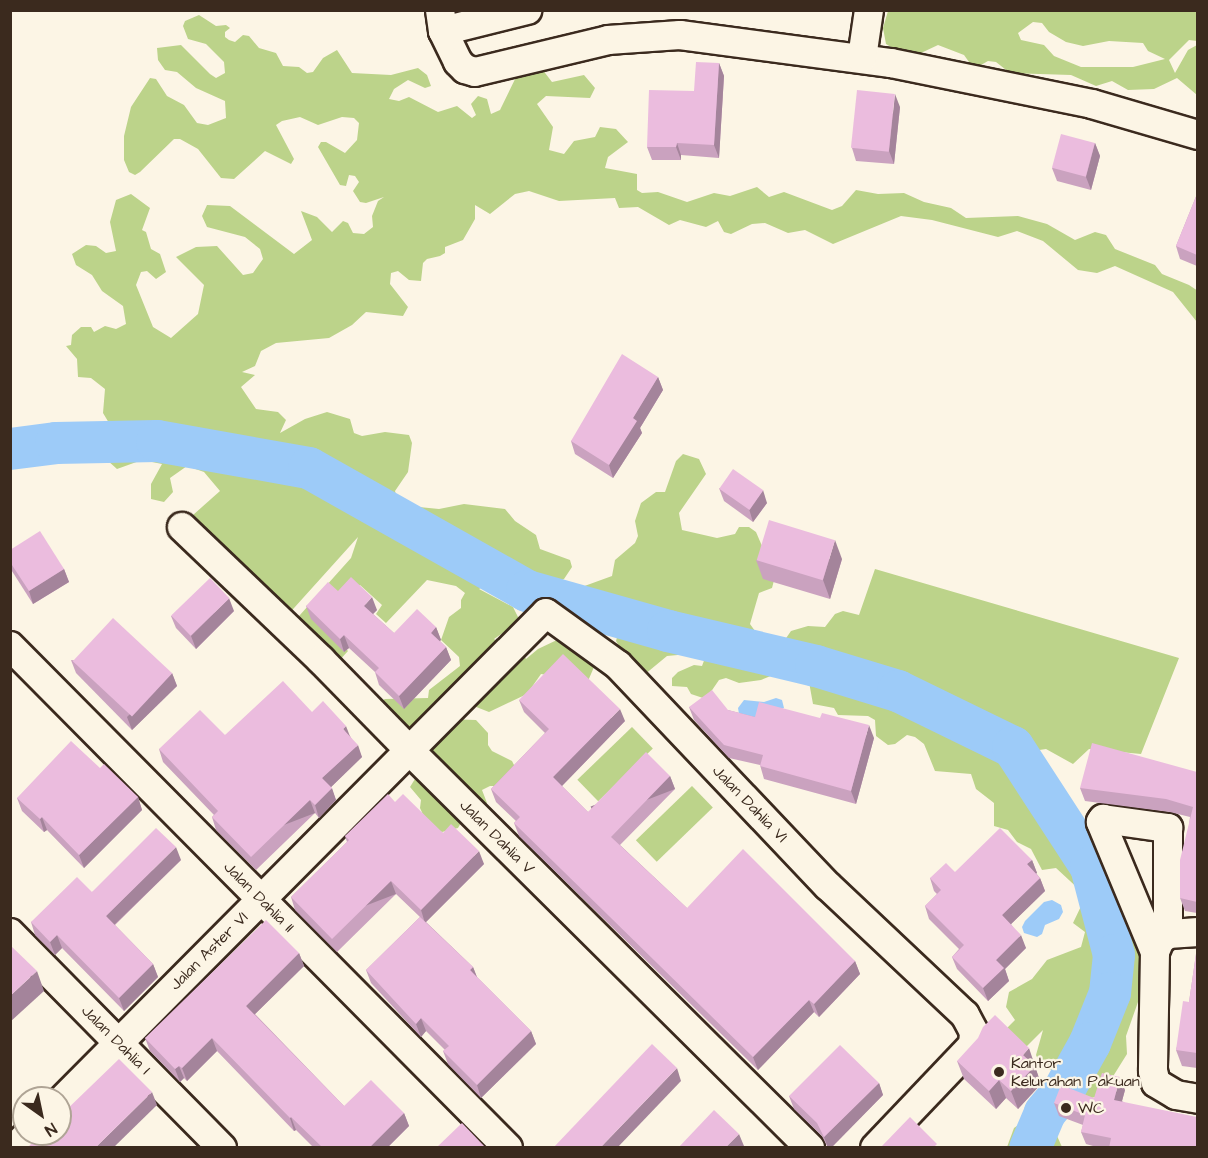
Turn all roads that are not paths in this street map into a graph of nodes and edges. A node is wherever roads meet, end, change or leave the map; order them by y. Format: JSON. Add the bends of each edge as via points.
{"nodes":[{"id":1,"x":527,"y":10,"type":"edge"},
{"id":2,"x":869,"y":10,"type":"edge"},
{"id":3,"x":442,"y":21,"type":"edge"},
{"id":4,"x":862,"y":58,"type":"junction"},
{"id":5,"x":1197,"y":135,"type":"edge"},
{"id":6,"x":182,"y":527,"type":"dead end"},
{"id":7,"x":10,"y":646,"type":"edge"},
{"id":8,"x":409,"y":750,"type":"junction"},
{"id":9,"x":261,"y":899,"type":"junction"},
{"id":10,"x":1197,"y":932,"type":"edge"},
{"id":11,"x":10,"y":933,"type":"edge"},
{"id":12,"x":119,"y":1042,"type":"junction"},
{"id":13,"x":72,"y":1090,"type":"edge"},
{"id":14,"x":1197,"y":1099,"type":"edge"},
{"id":15,"x":222,"y":1148,"type":"edge"},
{"id":16,"x":508,"y":1148,"type":"edge"},
{"id":17,"x":810,"y":1148,"type":"edge"},
{"id":18,"x":875,"y":1148,"type":"edge"}],
"edges":[{"from":1,"to":3,"type":"street"},
{"from":2,"to":4,"type":"street"},
{"from":3,"to":4,"type":"street","via":[[458,62],[475,72],[588,44],[680,35]]},
{"from":4,"to":5,"type":"street","via":[[1092,104]]},
{"from":6,"to":8,"type":"street","name":"Jalan Dahlia V"},
{"from":7,"to":9,"type":"street","name":"Jalan Dahlia II"},
{"from":8,"to":9,"type":"street","name":"Jalan Aster VI"},
{"from":8,"to":17,"type":"street","name":"Jalan Dahlia V"},
{"from":8,"to":18,"type":"street","name":"Jalan Dahlia VI","via":[[546,613],[618,665],[828,886],[965,1015],[974,1032],[973,1045]]},
{"from":9,"to":12,"type":"street","name":"Jalan Aster VI"},
{"from":9,"to":16,"type":"street","name":"Jalan Dahlia II"},
{"from":10,"to":14,"type":"street","via":[[1161,943],[1153,1071],[1156,1083],[1176,1095]]},
{"from":11,"to":12,"type":"street","name":"Jalan Dahlia I"},
{"from":12,"to":13,"type":"street","name":"Jalan Aster VI"},
{"from":12,"to":15,"type":"street","name":"Jalan Dahlia I"}]}
